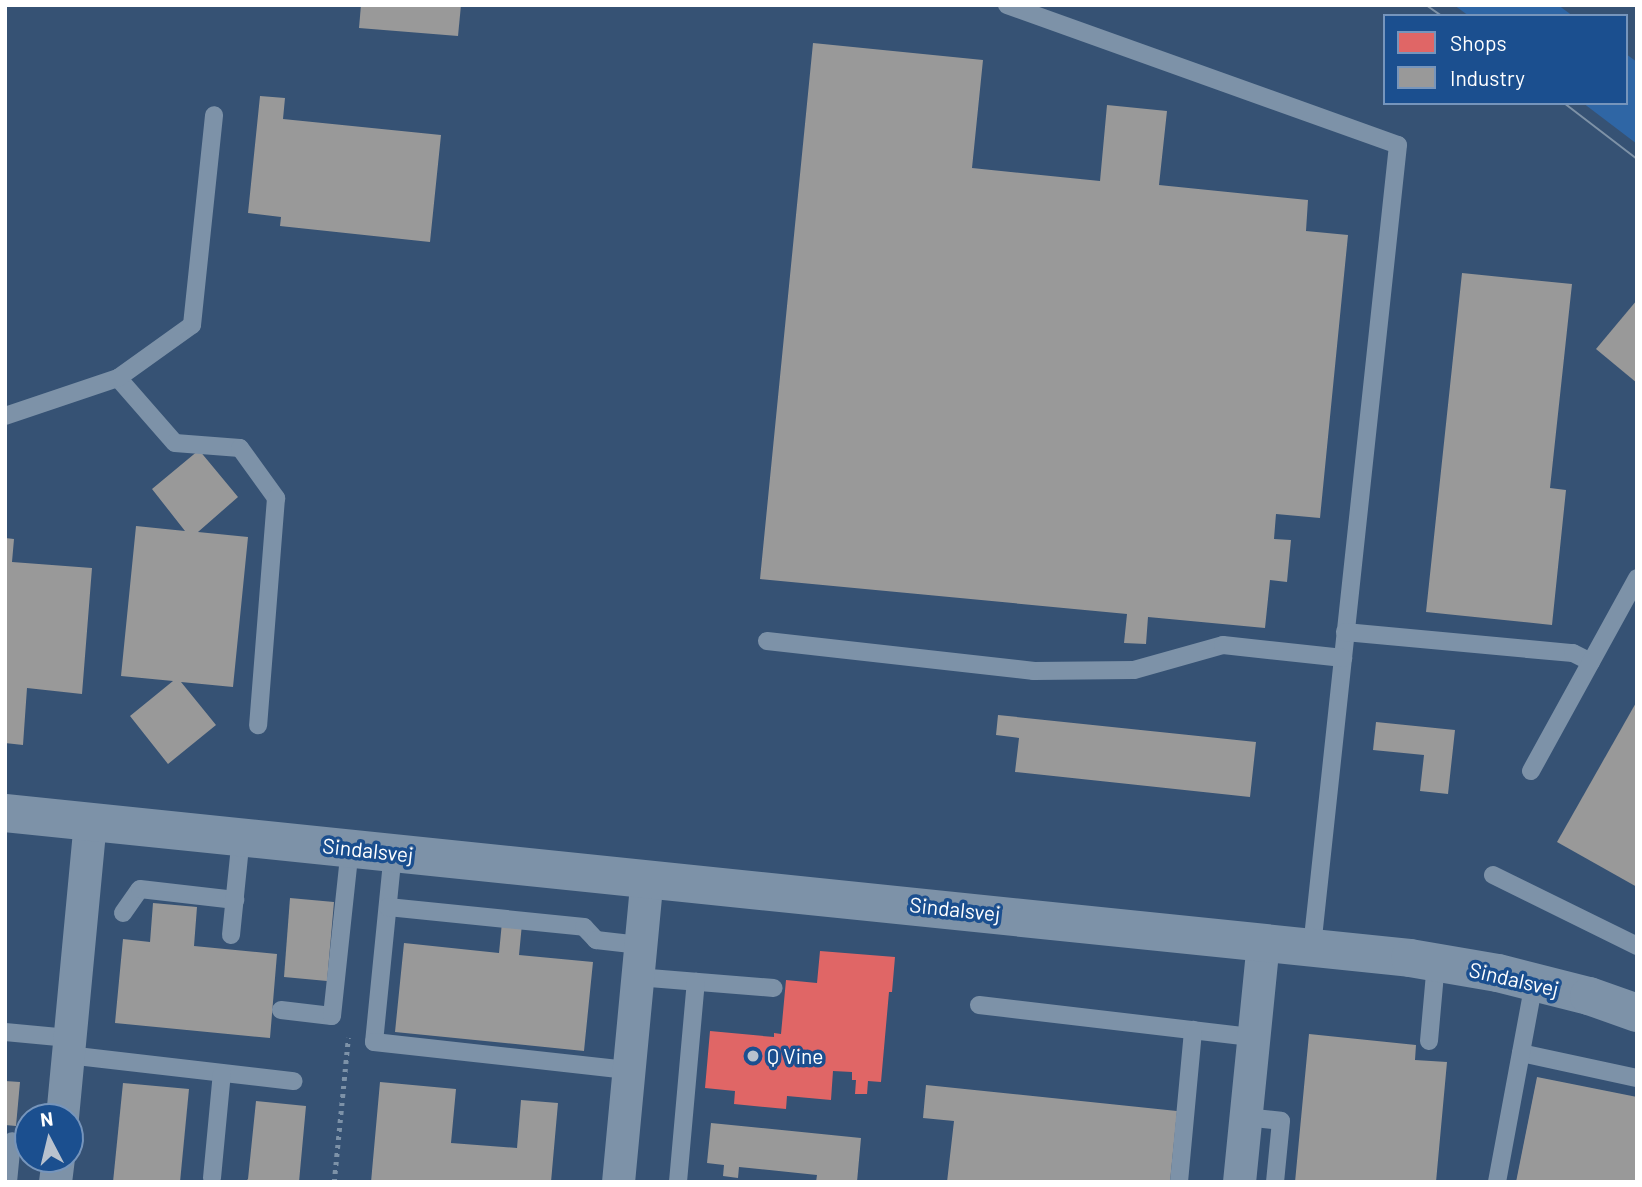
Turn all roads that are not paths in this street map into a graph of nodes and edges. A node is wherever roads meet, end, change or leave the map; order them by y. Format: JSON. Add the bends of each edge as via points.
{"nodes":[{"id":1,"x":1007,"y":5,"type":"edge"},
{"id":2,"x":214,"y":115,"type":"dead end"},
{"id":3,"x":118,"y":378,"type":"junction"},
{"id":4,"x":5,"y":416,"type":"edge"},
{"id":5,"x":1637,"y":578,"type":"edge"},
{"id":6,"x":1346,"y":632,"type":"junction"},
{"id":7,"x":767,"y":640,"type":"dead end"},
{"id":8,"x":1343,"y":658,"type":"junction"},
{"id":9,"x":1591,"y":662,"type":"junction"},
{"id":10,"x":258,"y":725,"type":"dead end"},
{"id":11,"x":1531,"y":771,"type":"dead end"},
{"id":12,"x":5,"y":813,"type":"edge"},
{"id":13,"x":90,"y":821,"type":"junction"},
{"id":14,"x":241,"y":837,"type":"junction"},
{"id":15,"x":350,"y":848,"type":"junction"},
{"id":16,"x":393,"y":852,"type":"junction"},
{"id":17,"x":1493,"y":875,"type":"dead end"},
{"id":18,"x":647,"y":878,"type":"junction"},
{"id":19,"x":234,"y":900,"type":"junction"},
{"id":20,"x":388,"y":907,"type":"junction"},
{"id":21,"x":123,"y":914,"type":"dead end"},
{"id":22,"x":231,"y":935,"type":"dead end"},
{"id":23,"x":1263,"y":941,"type":"junction"},
{"id":24,"x":1637,"y":946,"type":"edge"},
{"id":25,"x":1312,"y":947,"type":"junction"},
{"id":26,"x":639,"y":961,"type":"junction"},
{"id":27,"x":1436,"y":962,"type":"junction"},
{"id":28,"x":696,"y":982,"type":"junction"},
{"id":29,"x":1534,"y":982,"type":"junction"},
{"id":30,"x":774,"y":988,"type":"dead end"},
{"id":31,"x":979,"y":1005,"type":"dead end"},
{"id":32,"x":281,"y":1010,"type":"dead end"},
{"id":33,"x":1637,"y":1013,"type":"edge"},
{"id":34,"x":1193,"y":1030,"type":"junction"},
{"id":35,"x":5,"y":1032,"type":"edge"},
{"id":36,"x":1253,"y":1037,"type":"junction"},
{"id":37,"x":1429,"y":1041,"type":"dead end"},
{"id":38,"x":68,"y":1047,"type":"junction"},
{"id":39,"x":1521,"y":1053,"type":"junction"},
{"id":40,"x":628,"y":1070,"type":"junction"},
{"id":41,"x":222,"y":1073,"type":"junction"},
{"id":42,"x":1637,"y":1077,"type":"edge"},
{"id":43,"x":294,"y":1081,"type":"dead end"},
{"id":44,"x":63,"y":1103,"type":"edge"},
{"id":45,"x":1245,"y":1117,"type":"junction"},
{"id":46,"x":12,"y":1140,"type":"dead end"},
{"id":47,"x":212,"y":1178,"type":"dead end"},
{"id":48,"x":8,"y":1182,"type":"edge"},
{"id":49,"x":618,"y":1182,"type":"edge"},
{"id":50,"x":678,"y":1182,"type":"edge"},
{"id":51,"x":1179,"y":1182,"type":"edge"},
{"id":52,"x":1239,"y":1182,"type":"edge"},
{"id":53,"x":1275,"y":1182,"type":"edge"},
{"id":54,"x":1497,"y":1182,"type":"edge"}],
"edges":[{"from":1,"to":6,"type":"lane","via":[[1398,145]]},
{"from":2,"to":3,"type":"lane","via":[[192,325]]},
{"from":3,"to":4,"type":"lane"},
{"from":3,"to":10,"type":"lane","via":[[175,443],[240,447],[276,498]]},
{"from":5,"to":9,"type":"lane"},
{"from":6,"to":8,"type":"lane"},
{"from":6,"to":9,"type":"lane","via":[[1573,653]]},
{"from":7,"to":8,"type":"lane","via":[[1034,671],[1134,670],[1223,645]]},
{"from":8,"to":25,"type":"lane"},
{"from":9,"to":11,"type":"lane"},
{"from":12,"to":13,"type":"street","name":"Sindalsvej"},
{"from":13,"to":14,"type":"street","name":"Sindalsvej"},
{"from":13,"to":38,"type":"street"},
{"from":14,"to":15,"type":"street","name":"Sindalsvej"},
{"from":14,"to":19,"type":"lane"},
{"from":15,"to":16,"type":"street","name":"Sindalsvej"},
{"from":15,"to":32,"type":"lane","via":[[332,1016]]},
{"from":16,"to":18,"type":"street","name":"Sindalsvej"},
{"from":16,"to":20,"type":"lane"},
{"from":17,"to":24,"type":"lane"},
{"from":18,"to":23,"type":"street","name":"Sindalsvej"},
{"from":18,"to":26,"type":"street"},
{"from":19,"to":21,"type":"lane","via":[[140,889]]},
{"from":19,"to":22,"type":"lane"},
{"from":20,"to":26,"type":"lane","via":[[584,927],[596,940]]},
{"from":20,"to":40,"type":"lane","via":[[374,1042]]},
{"from":23,"to":25,"type":"street","name":"Sindalsvej"},
{"from":23,"to":36,"type":"street"},
{"from":25,"to":27,"type":"street","name":"Sindalsvej"},
{"from":26,"to":28,"type":"lane"},
{"from":26,"to":40,"type":"street"},
{"from":27,"to":29,"type":"street","name":"Sindalsvej"},
{"from":27,"to":37,"type":"lane"},
{"from":28,"to":30,"type":"lane"},
{"from":28,"to":50,"type":"lane"},
{"from":29,"to":33,"type":"street","name":"Sindalsvej"},
{"from":29,"to":39,"type":"lane"},
{"from":31,"to":34,"type":"lane"},
{"from":34,"to":36,"type":"lane"},
{"from":34,"to":51,"type":"lane"},
{"from":35,"to":38,"type":"lane"},
{"from":36,"to":45,"type":"street"},
{"from":38,"to":41,"type":"lane"},
{"from":38,"to":44,"type":"street"},
{"from":39,"to":42,"type":"lane"},
{"from":39,"to":54,"type":"lane"},
{"from":40,"to":49,"type":"street"},
{"from":41,"to":43,"type":"lane"},
{"from":41,"to":47,"type":"lane"},
{"from":45,"to":52,"type":"street"},
{"from":45,"to":53,"type":"lane","via":[[1281,1121]]},
{"from":46,"to":48,"type":"lane"}]}
